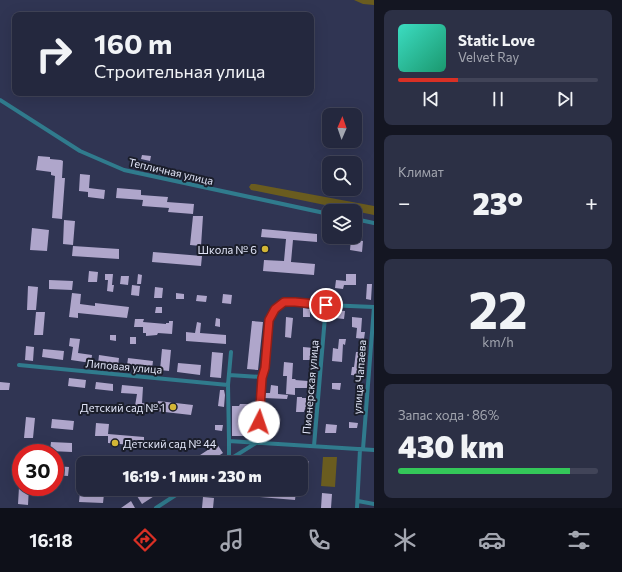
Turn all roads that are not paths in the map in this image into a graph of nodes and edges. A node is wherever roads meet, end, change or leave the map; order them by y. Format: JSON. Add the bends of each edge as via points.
{"nodes":[{"id":1,"x":0,"y":100,"type":"edge"},
{"id":2,"x":322,"y":212,"type":"edge"},
{"id":3,"x":362,"y":220,"type":"edge"},
{"id":4,"x":374,"y":223,"type":"edge"},
{"id":5,"x":326,"y":305,"type":"junction"},
{"id":6,"x":374,"y":307,"type":"edge"},
{"id":7,"x":231,"y":352,"type":"dead end"},
{"id":8,"x":19,"y":365,"type":"dead end"},
{"id":9,"x":229,"y":376,"type":"junction"},
{"id":10,"x":262,"y":378,"type":"junction"},
{"id":11,"x":228,"y":385,"type":"junction"},
{"id":12,"x":229,"y":441,"type":"junction"},
{"id":13,"x":257,"y":443,"type":"junction"},
{"id":14,"x":314,"y":446,"type":"junction"},
{"id":15,"x":361,"y":449,"type":"junction"},
{"id":16,"x":374,"y":450,"type":"edge"},
{"id":17,"x":229,"y":456,"type":"edge"},
{"id":18,"x":236,"y":456,"type":"edge"},
{"id":19,"x":174,"y":496,"type":"edge"},
{"id":20,"x":358,"y":501,"type":"junction"},
{"id":21,"x":374,"y":504,"type":"edge"},
{"id":22,"x":156,"y":508,"type":"edge"},
{"id":23,"x":357,"y":508,"type":"edge"}],
"edges":[{"from":1,"to":2,"type":"street","name":"Тепличная улица","via":[[80,151],[124,170]]},
{"from":3,"to":4,"type":"street"},
{"from":5,"to":6,"type":"street"},
{"from":5,"to":10,"type":"street","via":[[284,302],[275,309],[269,320]]},
{"from":5,"to":14,"type":"street","name":"Пионерская улица"},
{"from":6,"to":15,"type":"street","name":"улица Чапаева"},
{"from":7,"to":9,"type":"street"},
{"from":8,"to":11,"type":"street","name":"Липовая улица"},
{"from":9,"to":10,"type":"street"},
{"from":9,"to":11,"type":"street"},
{"from":10,"to":13,"type":"street"},
{"from":11,"to":12,"type":"street"},
{"from":12,"to":13,"type":"street"},
{"from":12,"to":17,"type":"street"},
{"from":13,"to":14,"type":"street"},
{"from":13,"to":18,"type":"street"},
{"from":14,"to":15,"type":"street"},
{"from":15,"to":16,"type":"street"},
{"from":15,"to":20,"type":"street","name":"улица Чапаева"},
{"from":19,"to":22,"type":"street"},
{"from":20,"to":21,"type":"street"},
{"from":20,"to":23,"type":"street","name":"улица Чапаева"}]}
